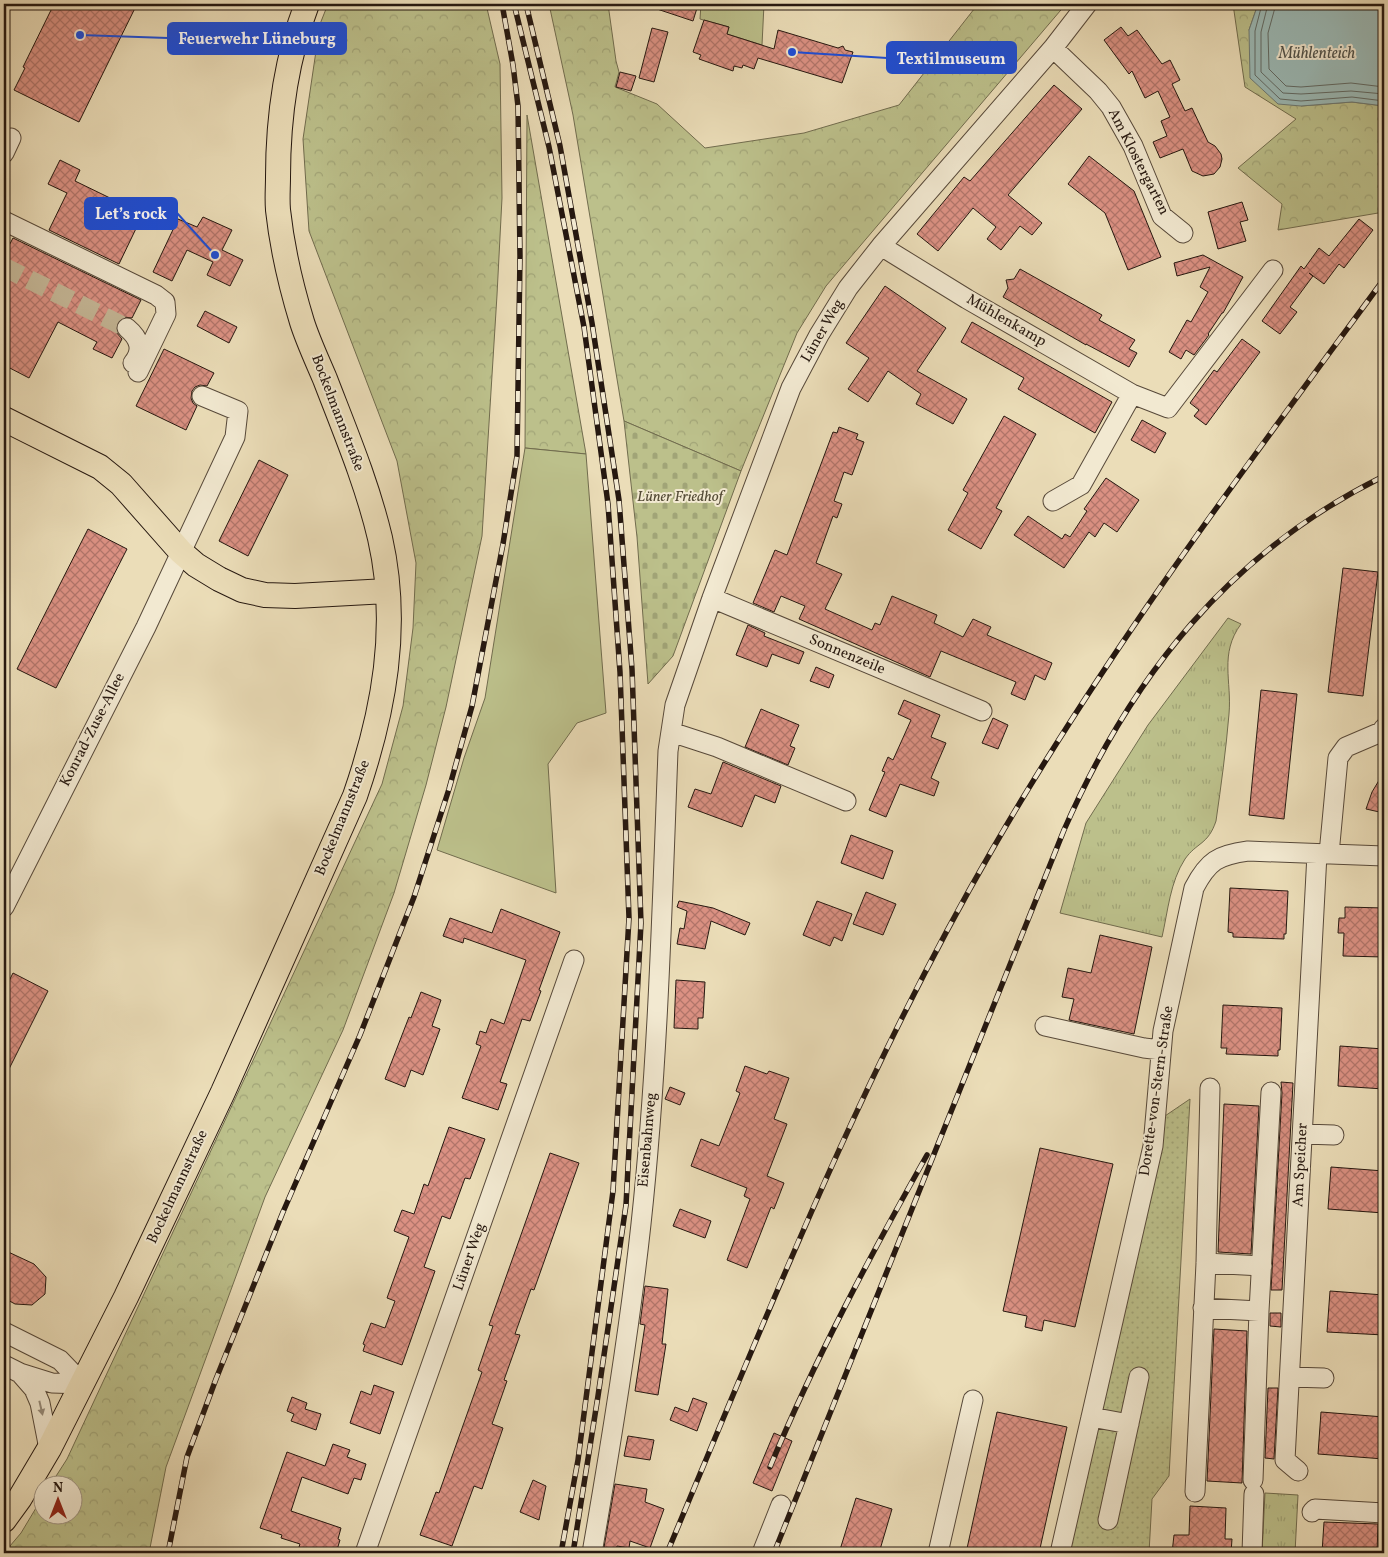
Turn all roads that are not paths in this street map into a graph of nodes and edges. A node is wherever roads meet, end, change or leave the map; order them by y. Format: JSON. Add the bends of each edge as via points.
{"nodes":[{"id":1,"x":306,"y":4,"type":"edge"},
{"id":2,"x":1087,"y":4,"type":"edge"},
{"id":3,"x":1053,"y":48,"type":"junction"},
{"id":4,"x":4,"y":221,"type":"edge"},
{"id":5,"x":1183,"y":233,"type":"dead end"},
{"id":6,"x":882,"y":246,"type":"junction"},
{"id":7,"x":1274,"y":270,"type":"dead end"},
{"id":8,"x":127,"y":328,"type":"tunnel mouth"},
{"id":9,"x":1132,"y":394,"type":"junction"},
{"id":10,"x":202,"y":396,"type":"dead end"},
{"id":11,"x":4,"y":419,"type":"edge"},
{"id":12,"x":1053,"y":501,"type":"dead end"},
{"id":13,"x":181,"y":552,"type":"junction"},
{"id":14,"x":387,"y":591,"type":"junction"},
{"id":15,"x":712,"y":598,"type":"junction"},
{"id":16,"x":982,"y":711,"type":"dead end"},
{"id":17,"x":671,"y":727,"type":"junction"},
{"id":18,"x":1384,"y":728,"type":"edge"},
{"id":19,"x":846,"y":801,"type":"dead end"},
{"id":20,"x":1323,"y":854,"type":"junction"},
{"id":21,"x":1384,"y":856,"type":"edge"},
{"id":22,"x":4,"y":907,"type":"edge"},
{"id":23,"x":574,"y":960,"type":"dead end"},
{"id":24,"x":1045,"y":1026,"type":"dead end"},
{"id":25,"x":1161,"y":1050,"type":"junction"},
{"id":26,"x":1210,"y":1088,"type":"dead end"},
{"id":27,"x":1271,"y":1092,"type":"dead end"},
{"id":28,"x":1303,"y":1134,"type":"junction"},
{"id":29,"x":1334,"y":1136,"type":"dead end"},
{"id":30,"x":1206,"y":1263,"type":"junction"},
{"id":31,"x":1262,"y":1266,"type":"junction"},
{"id":32,"x":1203,"y":1308,"type":"junction"},
{"id":33,"x":1259,"y":1311,"type":"junction"},
{"id":34,"x":4,"y":1332,"type":"edge"},
{"id":35,"x":12,"y":1369,"type":"edge"},
{"id":36,"x":1140,"y":1377,"type":"dead end"},
{"id":37,"x":1290,"y":1377,"type":"junction"},
{"id":38,"x":1324,"y":1378,"type":"dead end"},
{"id":39,"x":84,"y":1384,"type":"junction"},
{"id":40,"x":973,"y":1400,"type":"dead end"},
{"id":41,"x":1091,"y":1417,"type":"junction"},
{"id":42,"x":1129,"y":1424,"type":"junction"},
{"id":43,"x":49,"y":1449,"type":"junction"},
{"id":44,"x":1298,"y":1471,"type":"dead end"},
{"id":45,"x":1195,"y":1492,"type":"dead end"},
{"id":46,"x":781,"y":1505,"type":"dead end"},
{"id":47,"x":1312,"y":1512,"type":"dead end"},
{"id":48,"x":1384,"y":1513,"type":"edge"},
{"id":49,"x":4,"y":1520,"type":"edge"},
{"id":50,"x":1108,"y":1520,"type":"dead end"},
{"id":51,"x":365,"y":1553,"type":"edge"},
{"id":52,"x":592,"y":1553,"type":"edge"},
{"id":53,"x":762,"y":1553,"type":"edge"},
{"id":54,"x":938,"y":1553,"type":"edge"},
{"id":55,"x":1060,"y":1553,"type":"edge"},
{"id":56,"x":1252,"y":1553,"type":"edge"}],
"edges":[{"from":1,"to":14,"type":"main road","name":"Bockelmannstraße","via":[[286,75],[278,142],[278,209],[288,270],[303,323],[359,467],[380,539]]},
{"from":2,"to":3,"type":"street","name":"Lüner Weg"},
{"from":3,"to":5,"type":"street","name":"Am Klostergarten","via":[[1111,108],[1133,146],[1162,216]]},
{"from":3,"to":6,"type":"street","name":"Lüner Weg"},
{"from":4,"to":8,"type":"street","via":[[165,302],[166,314],[133,369],[139,350],[138,337]]},
{"from":6,"to":9,"type":"street","name":"Mühlenkamp"},
{"from":6,"to":15,"type":"street","name":"Lüner Weg","via":[[848,288],[818,335],[791,388]]},
{"from":7,"to":9,"type":"street","name":"Mühlenkamp","via":[[1168,408]]},
{"from":9,"to":12,"type":"street","via":[[1081,485]]},
{"from":10,"to":13,"type":"street","name":"Konrad-Zuse-Allee","via":[[238,411],[235,437]]},
{"from":11,"to":13,"type":"main road","via":[[100,468],[120,484]]},
{"from":13,"to":14,"type":"main road","via":[[219,579],[242,590],[265,595]]},
{"from":13,"to":22,"type":"street","name":"Konrad-Zuse-Allee","via":[[146,628]]},
{"from":14,"to":39,"type":"main road","name":"Bockelmannstraße","via":[[389,646],[382,699],[370,752],[355,796],[223,1092]]},
{"from":15,"to":16,"type":"street","name":"Sonnenzeile"},
{"from":15,"to":17,"type":"street","name":"Lüner Weg"},
{"from":17,"to":19,"type":"street"},
{"from":17,"to":52,"type":"street","name":"Eisenbahnweg","via":[[654,1071],[641,1223],[621,1383]]},
{"from":18,"to":20,"type":"street","name":"Am Speicher","via":[[1346,747],[1338,758]]},
{"from":20,"to":21,"type":"street","name":"Dorette-von-Stern-Straße"},
{"from":20,"to":25,"type":"street","name":"Dorette-von-Stern-Straße","via":[[1228,853],[1202,872],[1194,888]]},
{"from":20,"to":28,"type":"street","name":"Am Speicher"},
{"from":23,"to":51,"type":"street","name":"Lüner Weg"},
{"from":24,"to":25,"type":"street"},
{"from":25,"to":41,"type":"street","name":"Dorette-von-Stern-Straße","via":[[1153,1146]]},
{"from":26,"to":30,"type":"street"},
{"from":27,"to":31,"type":"street"},
{"from":28,"to":29,"type":"street"},
{"from":28,"to":37,"type":"street","name":"Am Speicher"},
{"from":30,"to":31,"type":"street"},
{"from":30,"to":32,"type":"street"},
{"from":31,"to":33,"type":"street"},
{"from":32,"to":33,"type":"street"},
{"from":32,"to":45,"type":"street"},
{"from":33,"to":56,"type":"street"},
{"from":34,"to":39,"type":"street","via":[[60,1360]]},
{"from":35,"to":39,"type":"street","via":[[52,1383]]},
{"from":35,"to":43,"type":"street","one_way":true,"via":[[34,1389]]},
{"from":36,"to":42,"type":"street"},
{"from":37,"to":38,"type":"street"},
{"from":37,"to":44,"type":"street","name":"Am Speicher","via":[[1285,1460]]},
{"from":39,"to":43,"type":"main road","name":"Bockelmannstraße"},
{"from":40,"to":54,"type":"street"},
{"from":41,"to":42,"type":"street"},
{"from":41,"to":55,"type":"street","name":"Dorette-von-Stern-Straße"},
{"from":42,"to":50,"type":"street"},
{"from":43,"to":49,"type":"main road","name":"Bockelmannstraße"},
{"from":46,"to":53,"type":"street"},
{"from":47,"to":48,"type":"street","via":[[1315,1509]]}]}
